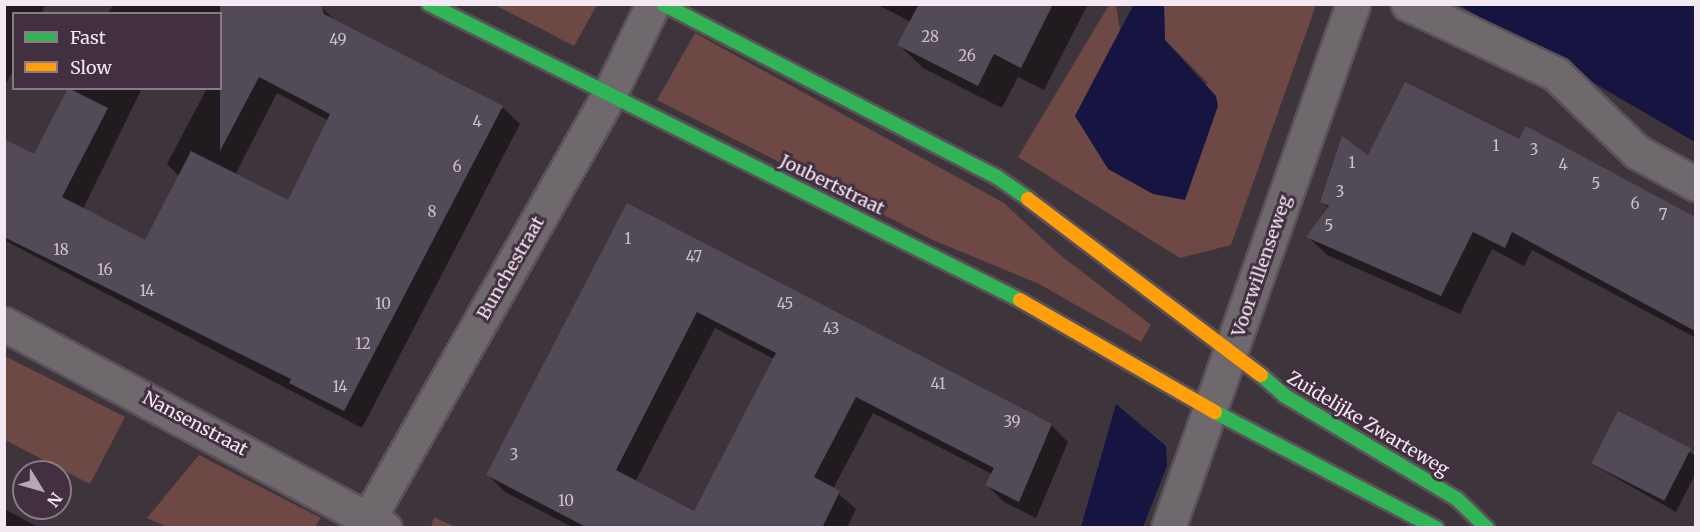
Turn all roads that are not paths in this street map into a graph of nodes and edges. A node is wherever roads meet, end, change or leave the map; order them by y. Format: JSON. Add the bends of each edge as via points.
{"nodes":[{"id":1,"x":429,"y":4,"type":"edge"},
{"id":2,"x":653,"y":4,"type":"edge"},
{"id":3,"x":663,"y":4,"type":"edge"},
{"id":4,"x":1353,"y":4,"type":"edge"},
{"id":5,"x":1407,"y":4,"type":"edge"},
{"id":6,"x":609,"y":95,"type":"junction"},
{"id":7,"x":1695,"y":184,"type":"edge"},
{"id":8,"x":4,"y":324,"type":"edge"},
{"id":9,"x":1233,"y":349,"type":"junction"},
{"id":10,"x":1213,"y":411,"type":"junction"},
{"id":11,"x":372,"y":524,"type":"edge"},
{"id":12,"x":1168,"y":528,"type":"edge"},
{"id":13,"x":1436,"y":528,"type":"edge"},
{"id":14,"x":1486,"y":528,"type":"edge"}],
"edges":[{"from":1,"to":6,"type":"main road","name":"Joubertstraat"},
{"from":2,"to":6,"type":"street","name":"Bunchestraat"},
{"from":3,"to":9,"type":"main road","via":[[997,177]]},
{"from":4,"to":9,"type":"street","name":"Voorwillenseweg"},
{"from":5,"to":7,"type":"street","via":[[1556,74],[1636,152]]},
{"from":6,"to":10,"type":"main road","name":"Joubertstraat","via":[[984,280]]},
{"from":6,"to":11,"type":"street","name":"Bunchestraat"},
{"from":8,"to":11,"type":"street","name":"Nansenstraat"},
{"from":9,"to":10,"type":"street","name":"Voorwillenseweg"},
{"from":9,"to":14,"type":"main road","name":"Zuidelijke Zwarteweg","via":[[1285,396],[1457,499]]},
{"from":10,"to":12,"type":"street","name":"Voorwillenseweg"},
{"from":10,"to":13,"type":"main road"}]}
